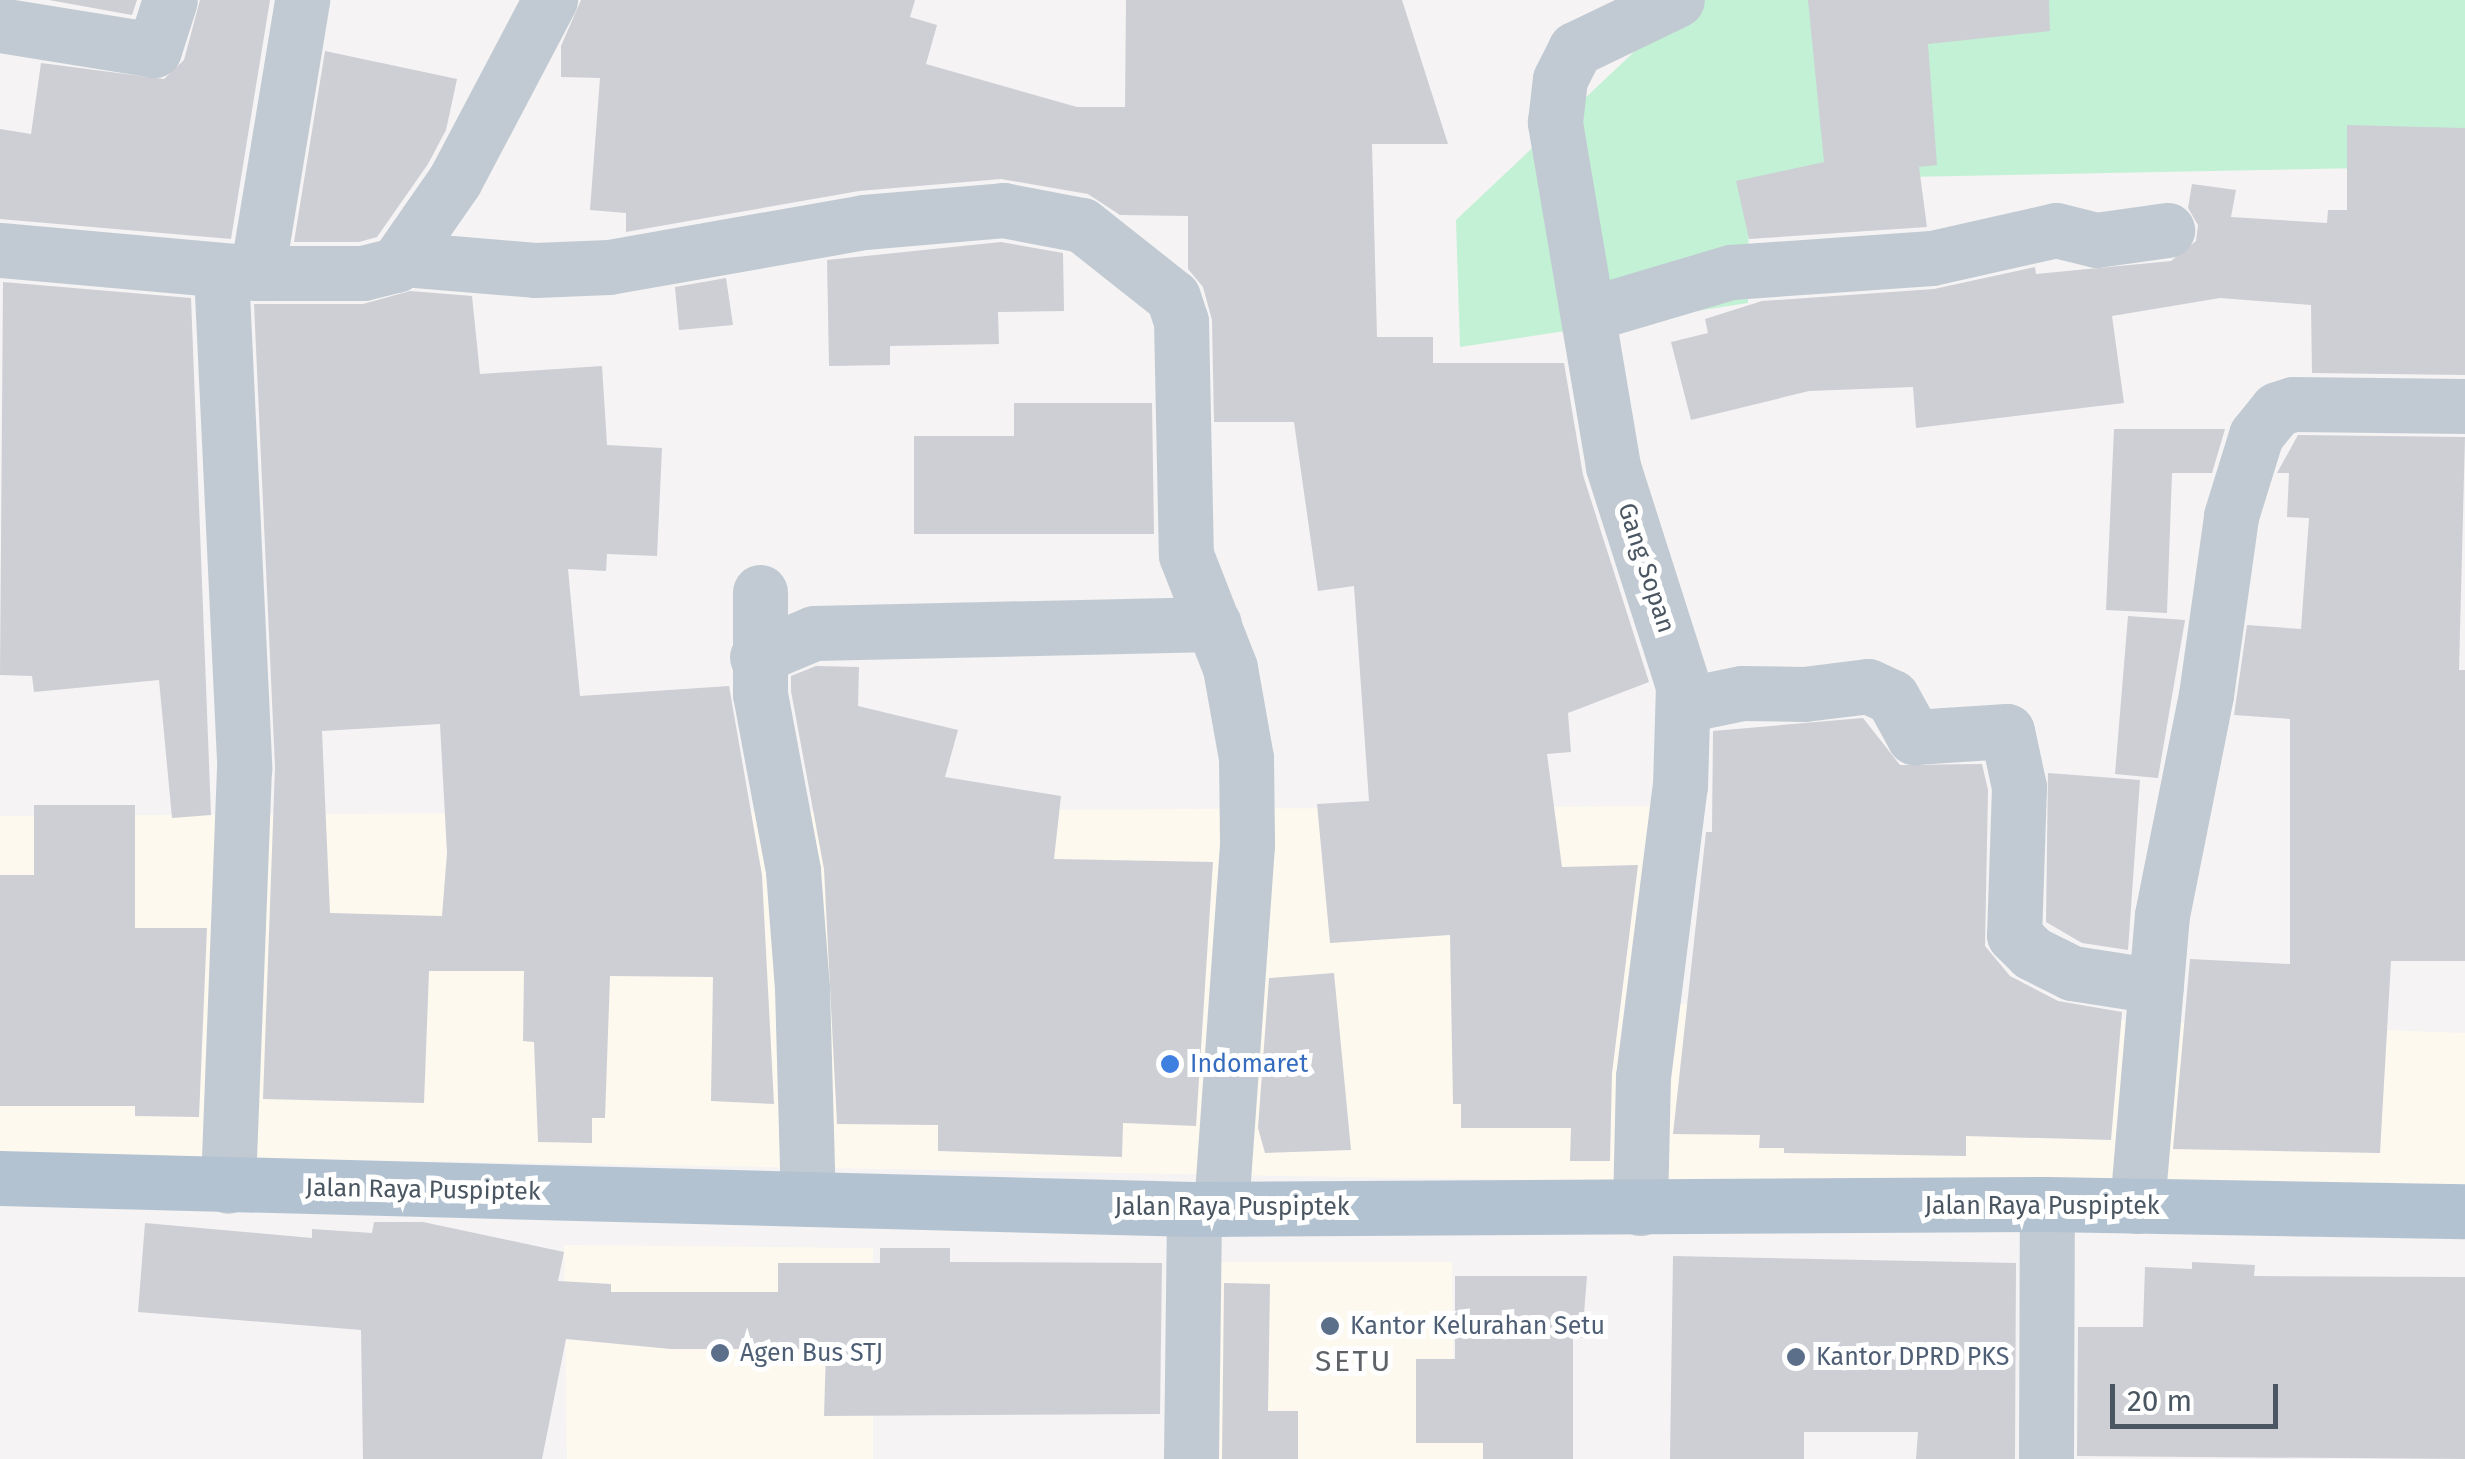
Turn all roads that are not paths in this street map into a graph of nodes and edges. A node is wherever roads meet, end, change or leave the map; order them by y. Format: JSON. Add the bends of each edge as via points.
{"nodes":[{"id":1,"x":170,"y":0,"type":"edge"},
{"id":2,"x":302,"y":0,"type":"edge"},
{"id":3,"x":550,"y":0,"type":"edge"},
{"id":4,"x":1677,"y":0,"type":"edge"},
{"id":5,"x":0,"y":25,"type":"edge"},
{"id":6,"x":2167,"y":230,"type":"dead end"},
{"id":7,"x":0,"y":250,"type":"edge"},
{"id":8,"x":404,"y":258,"type":"junction"},
{"id":9,"x":239,"y":272,"type":"junction"},
{"id":10,"x":1589,"y":314,"type":"junction"},
{"id":11,"x":2465,"y":406,"type":"edge"},
{"id":12,"x":760,"y":592,"type":"dead end"},
{"id":13,"x":1214,"y":624,"type":"junction"},
{"id":14,"x":757,"y":657,"type":"junction"},
{"id":15,"x":1684,"y":704,"type":"junction"},
{"id":16,"x":2156,"y":986,"type":"junction"},
{"id":17,"x":0,"y":1178,"type":"edge"},
{"id":18,"x":228,"y":1186,"type":"junction"},
{"id":19,"x":808,"y":1199,"type":"junction"},
{"id":20,"x":2047,"y":1204,"type":"junction"},
{"id":21,"x":2137,"y":1206,"type":"junction"},
{"id":22,"x":1640,"y":1208,"type":"junction"},
{"id":23,"x":1207,"y":1209,"type":"junction"},
{"id":24,"x":2465,"y":1211,"type":"edge"},
{"id":25,"x":1191,"y":1459,"type":"edge"},
{"id":26,"x":2046,"y":1459,"type":"edge"}],
"edges":[{"from":1,"to":5,"type":"street","via":[[154,50]]},
{"from":2,"to":9,"type":"street"},
{"from":3,"to":8,"type":"street","via":[[455,180]]},
{"from":4,"to":10,"type":"street","name":"Gang Sopan","via":[[1575,48],[1560,79],[1557,141]]},
{"from":6,"to":10,"type":"street","via":[[2096,240],[2056,230],[1932,258],[1731,272]]},
{"from":7,"to":9,"type":"street"},
{"from":8,"to":9,"type":"street","via":[[363,273]]},
{"from":8,"to":13,"type":"street","via":[[562,270],[683,258],[927,215],[1015,211],[1082,225],[1179,307],[1186,555]]},
{"from":9,"to":18,"type":"street","via":[[244,768]]},
{"from":10,"to":15,"type":"street","name":"Gang Sopan","via":[[1613,466],[1680,669]]},
{"from":11,"to":16,"type":"street","via":[[2292,404],[2277,409],[2256,435],[2232,516]]},
{"from":12,"to":14,"type":"street"},
{"from":13,"to":14,"type":"street","via":[[814,633]]},
{"from":13,"to":23,"type":"street","via":[[1237,694],[1248,799]]},
{"from":14,"to":19,"type":"street","via":[[793,871]]},
{"from":15,"to":16,"type":"street","via":[[1742,692],[1868,686],[1892,697],[1914,737],[2006,731],[2020,787],[2014,935],[2032,954],[2072,973]]},
{"from":15,"to":22,"type":"street","name":"Gang Sopan","via":[[1643,1078]]},
{"from":16,"to":21,"type":"street"},
{"from":17,"to":18,"type":"main road","name":"Jalan Raya Puspiptek"},
{"from":18,"to":19,"type":"main road","name":"Jalan Raya Puspiptek"},
{"from":19,"to":23,"type":"main road","name":"Jalan Raya Puspiptek"},
{"from":20,"to":21,"type":"main road","name":"Jalan Raya Puspiptek"},
{"from":20,"to":22,"type":"main road","name":"Jalan Raya Puspiptek"},
{"from":20,"to":26,"type":"street"},
{"from":21,"to":24,"type":"main road","name":"Jalan Raya Puspiptek"},
{"from":22,"to":23,"type":"main road","name":"Jalan Raya Puspiptek"},
{"from":23,"to":25,"type":"street"}]}
